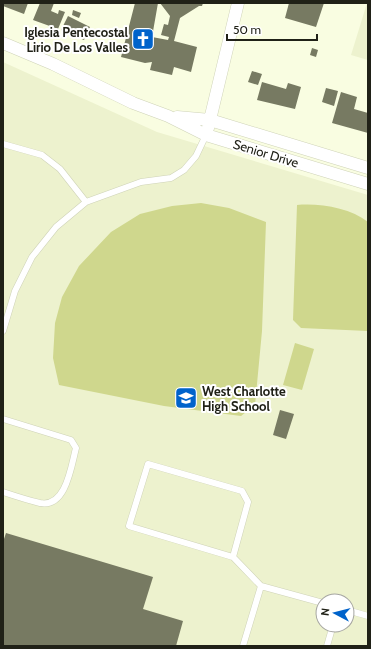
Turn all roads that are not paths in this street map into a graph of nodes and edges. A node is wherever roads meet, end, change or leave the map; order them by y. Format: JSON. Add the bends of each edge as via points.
{"nodes":[{"id":1,"x":238,"y":3,"type":"edge"},
{"id":2,"x":3,"y":44,"type":"edge"},
{"id":3,"x":168,"y":116,"type":"junction"},
{"id":4,"x":210,"y":120,"type":"junction"},
{"id":5,"x":206,"y":135,"type":"junction"},
{"id":6,"x":3,"y":144,"type":"edge"},
{"id":7,"x":368,"y":168,"type":"edge"},
{"id":8,"x":368,"y":184,"type":"edge"},
{"id":9,"x":86,"y":202,"type":"junction"},
{"id":10,"x":3,"y":330,"type":"edge"},
{"id":11,"x":3,"y":419,"type":"edge"},
{"id":12,"x":3,"y":492,"type":"edge"},
{"id":13,"x":233,"y":557,"type":"junction"},
{"id":14,"x":261,"y":586,"type":"junction"},
{"id":15,"x":315,"y":602,"type":"edge"},
{"id":16,"x":355,"y":612,"type":"edge"},
{"id":17,"x":368,"y":616,"type":"edge"},
{"id":18,"x":331,"y":633,"type":"edge"},
{"id":19,"x":243,"y":646,"type":"edge"},
{"id":20,"x":327,"y":646,"type":"edge"}],
"edges":[{"from":1,"to":4,"type":"street"},
{"from":2,"to":3,"type":"street","name":"Senior Drive","via":[[53,64],[133,103]]},
{"from":3,"to":4,"type":"street","name":"Senior Drive"},
{"from":3,"to":5,"type":"street","name":"Senior Drive"},
{"from":4,"to":5,"type":"street"},
{"from":4,"to":7,"type":"street","name":"Senior Drive"},
{"from":5,"to":8,"type":"street","name":"Senior Drive"},
{"from":5,"to":9,"type":"lane","via":[[196,156],[184,170],[171,178],[141,182]]},
{"from":6,"to":9,"type":"lane","via":[[42,155],[60,169]]},
{"from":9,"to":10,"type":"lane","via":[[56,227],[32,257],[15,291]]},
{"from":11,"to":12,"type":"lane","via":[[71,440],[76,448],[64,491],[54,501],[41,503]]},
{"from":13,"to":13,"type":"lane","via":[[129,526],[148,464],[242,491],[248,502]]},
{"from":13,"to":14,"type":"lane"},
{"from":14,"to":15,"type":"lane"},
{"from":14,"to":19,"type":"lane"},
{"from":16,"to":17,"type":"lane"},
{"from":18,"to":20,"type":"lane"}]}
